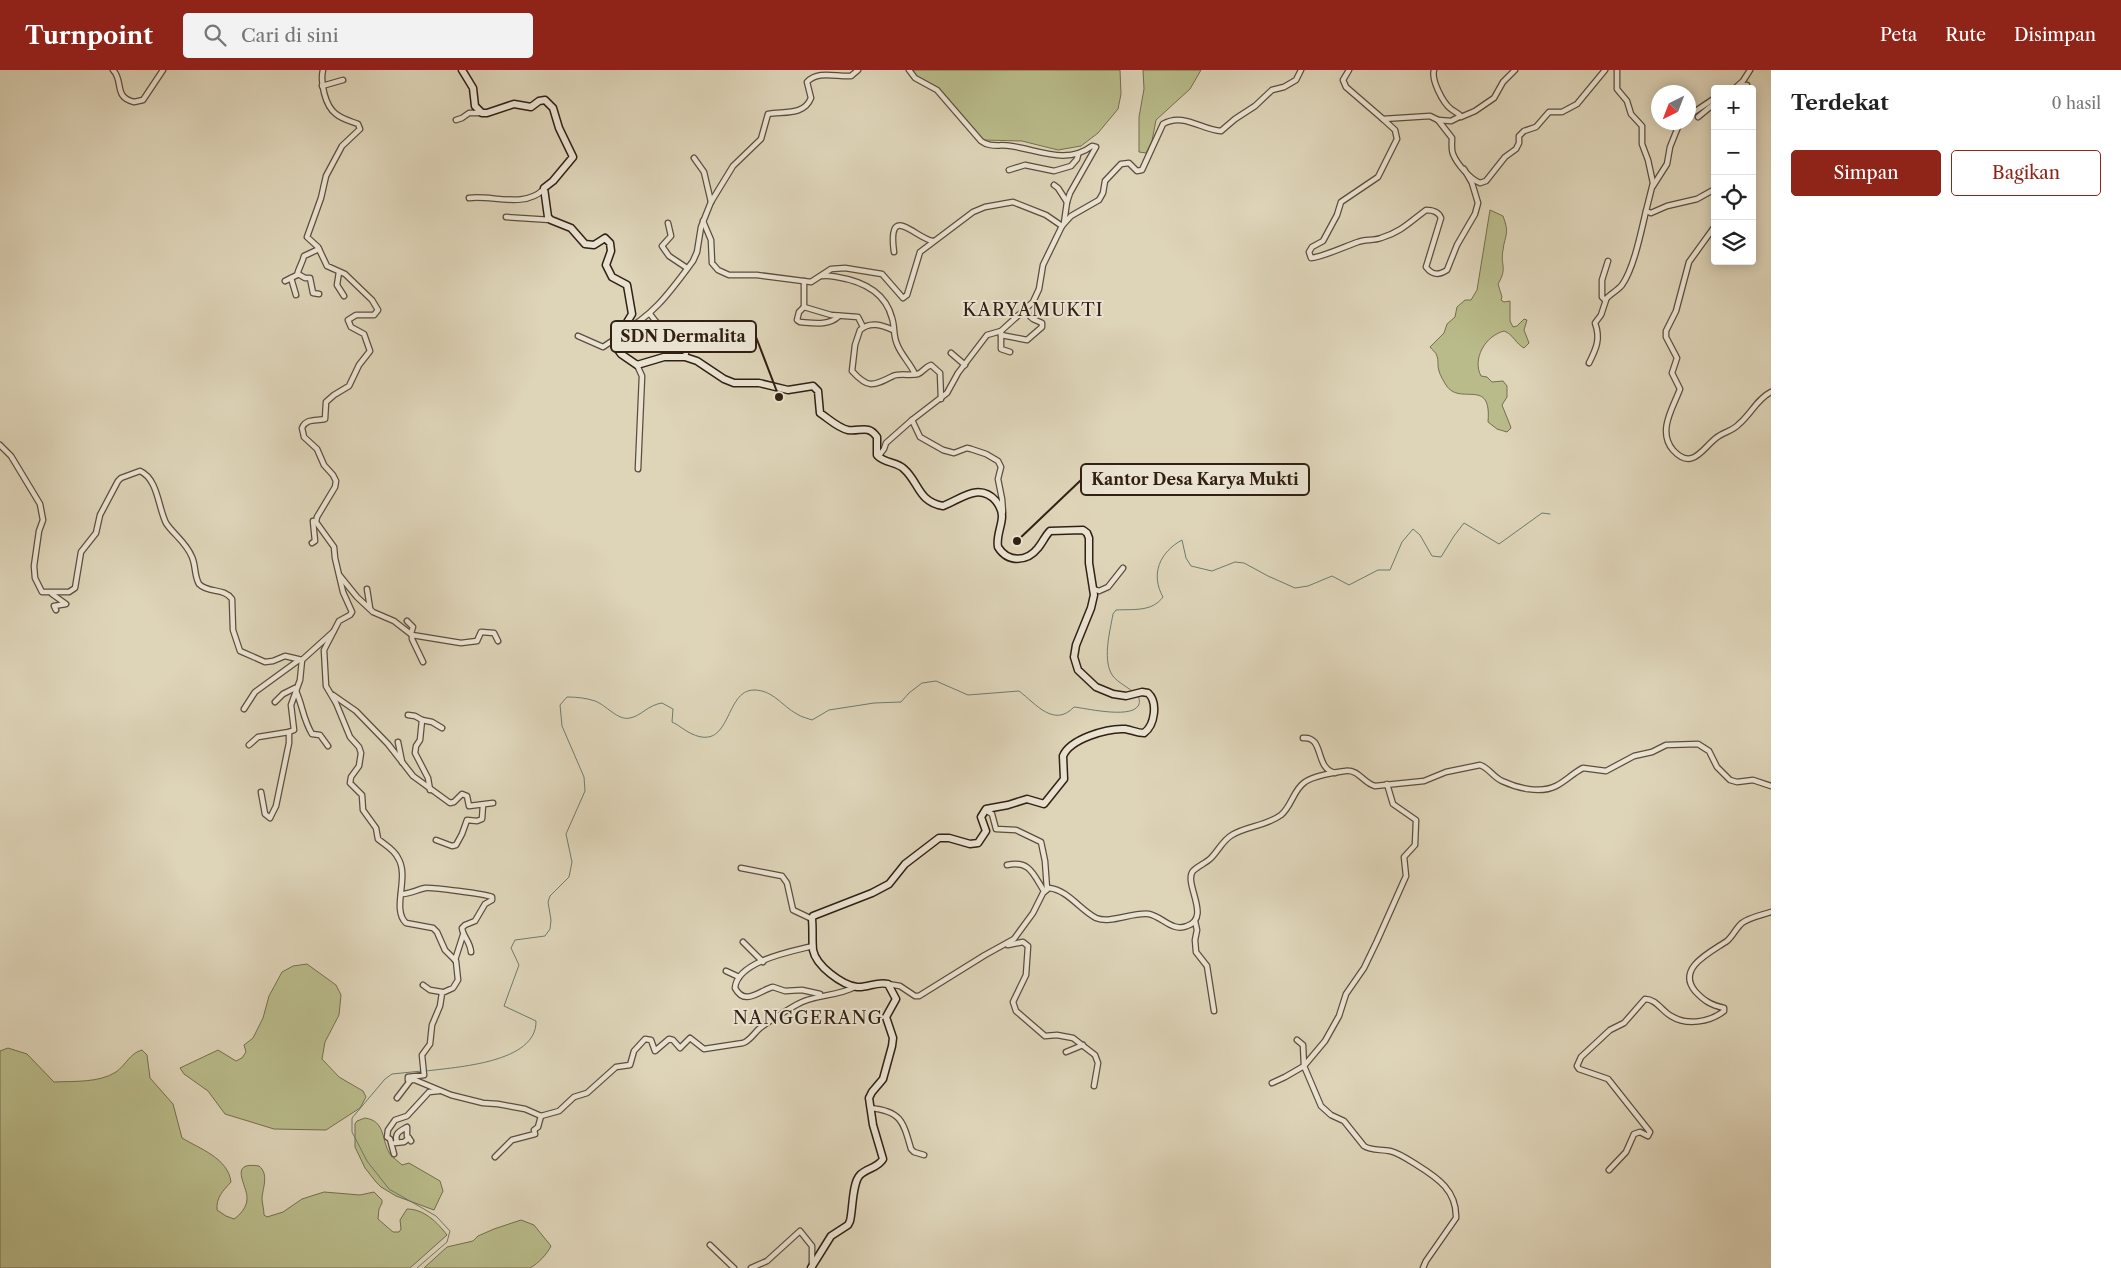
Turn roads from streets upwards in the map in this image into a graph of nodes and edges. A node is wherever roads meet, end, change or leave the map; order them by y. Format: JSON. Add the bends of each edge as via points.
{"nodes":[{"id":1,"x":113,"y":70,"type":"edge"},
{"id":2,"x":163,"y":70,"type":"edge"},
{"id":3,"x":323,"y":70,"type":"edge"},
{"id":4,"x":462,"y":70,"type":"edge"},
{"id":5,"x":858,"y":70,"type":"edge"},
{"id":6,"x":909,"y":70,"type":"edge"},
{"id":7,"x":1301,"y":70,"type":"edge"},
{"id":8,"x":1348,"y":70,"type":"edge"},
{"id":9,"x":1434,"y":70,"type":"edge"},
{"id":10,"x":1515,"y":70,"type":"edge"},
{"id":11,"x":1605,"y":70,"type":"edge"},
{"id":12,"x":1617,"y":70,"type":"edge"},
{"id":13,"x":1750,"y":70,"type":"edge"},
{"id":14,"x":343,"y":80,"type":"dead end"},
{"id":15,"x":1739,"y":85,"type":"edge"},
{"id":16,"x":322,"y":86,"type":"junction"},
{"id":17,"x":1711,"y":101,"type":"edge"},
{"id":18,"x":1711,"y":106,"type":"edge"},
{"id":19,"x":1696,"y":111,"type":"edge"},
{"id":20,"x":482,"y":113,"type":"junction"},
{"id":21,"x":1461,"y":117,"type":"junction"},
{"id":22,"x":1698,"y":117,"type":"dead end"},
{"id":23,"x":456,"y":120,"type":"dead end"},
{"id":24,"x":1383,"y":120,"type":"junction"},
{"id":25,"x":1438,"y":120,"type":"junction"},
{"id":26,"x":1677,"y":130,"type":"edge"},
{"id":27,"x":1078,"y":154,"type":"junction"},
{"id":28,"x":694,"y":158,"type":"dead end"},
{"id":29,"x":1464,"y":169,"type":"junction"},
{"id":30,"x":1009,"y":170,"type":"dead end"},
{"id":31,"x":1054,"y":185,"type":"dead end"},
{"id":32,"x":1652,"y":187,"type":"junction"},
{"id":33,"x":543,"y":190,"type":"junction"},
{"id":34,"x":1711,"y":191,"type":"edge"},
{"id":35,"x":469,"y":198,"type":"dead end"},
{"id":36,"x":711,"y":202,"type":"junction"},
{"id":37,"x":1066,"y":202,"type":"junction"},
{"id":38,"x":1646,"y":211,"type":"junction"},
{"id":39,"x":506,"y":217,"type":"dead end"},
{"id":40,"x":552,"y":220,"type":"junction"},
{"id":41,"x":703,"y":221,"type":"junction"},
{"id":42,"x":668,"y":223,"type":"dead end"},
{"id":43,"x":1063,"y":225,"type":"junction"},
{"id":44,"x":1711,"y":232,"type":"edge"},
{"id":45,"x":933,"y":241,"type":"junction"},
{"id":46,"x":319,"y":248,"type":"junction"},
{"id":47,"x":894,"y":252,"type":"dead end"},
{"id":48,"x":1608,"y":261,"type":"dead end"},
{"id":49,"x":687,"y":268,"type":"junction"},
{"id":50,"x":339,"y":272,"type":"junction"},
{"id":51,"x":298,"y":274,"type":"junction"},
{"id":52,"x":821,"y":276,"type":"junction"},
{"id":53,"x":291,"y":278,"type":"junction"},
{"id":54,"x":285,"y":281,"type":"dead end"},
{"id":55,"x":804,"y":281,"type":"junction"},
{"id":56,"x":319,"y":294,"type":"dead end"},
{"id":57,"x":296,"y":295,"type":"dead end"},
{"id":58,"x":344,"y":296,"type":"dead end"},
{"id":59,"x":1606,"y":300,"type":"junction"},
{"id":60,"x":804,"y":307,"type":"junction"},
{"id":61,"x":1024,"y":310,"type":"junction"},
{"id":62,"x":650,"y":314,"type":"junction"},
{"id":63,"x":839,"y":316,"type":"junction"},
{"id":64,"x":862,"y":328,"type":"junction"},
{"id":65,"x":892,"y":330,"type":"junction"},
{"id":66,"x":695,"y":333,"type":"dead end"},
{"id":67,"x":1001,"y":333,"type":"junction"},
{"id":68,"x":619,"y":335,"type":"junction"},
{"id":69,"x":578,"y":336,"type":"dead end"},
{"id":70,"x":688,"y":344,"type":"dead end"},
{"id":71,"x":1010,"y":352,"type":"dead end"},
{"id":72,"x":952,"y":353,"type":"dead end"},
{"id":73,"x":685,"y":357,"type":"junction"},
{"id":74,"x":1589,"y":363,"type":"dead end"},
{"id":75,"x":637,"y":365,"type":"junction"},
{"id":76,"x":965,"y":365,"type":"junction"},
{"id":77,"x":915,"y":374,"type":"junction"},
{"id":78,"x":1771,"y":392,"type":"edge"},
{"id":79,"x":941,"y":399,"type":"junction"},
{"id":80,"x":912,"y":420,"type":"junction"},
{"id":81,"x":0,"y":445,"type":"edge"},
{"id":82,"x":878,"y":457,"type":"junction"},
{"id":83,"x":638,"y":469,"type":"dead end"},
{"id":84,"x":1002,"y":514,"type":"junction"},
{"id":85,"x":317,"y":517,"type":"junction"},
{"id":86,"x":312,"y":543,"type":"dead end"},
{"id":87,"x":1123,"y":568,"type":"dead end"},
{"id":88,"x":338,"y":572,"type":"junction"},
{"id":89,"x":367,"y":588,"type":"dead end"},
{"id":90,"x":1094,"y":589,"type":"junction"},
{"id":91,"x":52,"y":594,"type":"junction"},
{"id":92,"x":370,"y":609,"type":"junction"},
{"id":93,"x":56,"y":610,"type":"dead end"},
{"id":94,"x":407,"y":621,"type":"dead end"},
{"id":95,"x":336,"y":629,"type":"junction"},
{"id":96,"x":412,"y":634,"type":"junction"},
{"id":97,"x":498,"y":641,"type":"dead end"},
{"id":98,"x":300,"y":660,"type":"junction"},
{"id":99,"x":423,"y":662,"type":"dead end"},
{"id":100,"x":297,"y":687,"type":"junction"},
{"id":101,"x":327,"y":689,"type":"junction"},
{"id":102,"x":275,"y":702,"type":"dead end"},
{"id":103,"x":244,"y":709,"type":"dead end"},
{"id":104,"x":408,"y":715,"type":"dead end"},
{"id":105,"x":422,"y":720,"type":"junction"},
{"id":106,"x":442,"y":728,"type":"dead end"},
{"id":107,"x":289,"y":732,"type":"junction"},
{"id":108,"x":1303,"y":738,"type":"dead end"},
{"id":109,"x":398,"y":742,"type":"dead end"},
{"id":110,"x":249,"y":745,"type":"dead end"},
{"id":111,"x":328,"y":746,"type":"dead end"},
{"id":112,"x":403,"y":763,"type":"junction"},
{"id":113,"x":1337,"y":773,"type":"junction"},
{"id":114,"x":1387,"y":784,"type":"junction"},
{"id":115,"x":1771,"y":786,"type":"edge"},
{"id":116,"x":430,"y":790,"type":"junction"},
{"id":117,"x":261,"y":792,"type":"dead end"},
{"id":118,"x":493,"y":803,"type":"dead end"},
{"id":119,"x":483,"y":805,"type":"junction"},
{"id":120,"x":985,"y":810,"type":"junction"},
{"id":121,"x":436,"y":840,"type":"dead end"},
{"id":122,"x":1007,"y":865,"type":"dead end"},
{"id":123,"x":742,"y":868,"type":"dead end"},
{"id":124,"x":1045,"y":890,"type":"junction"},
{"id":125,"x":401,"y":894,"type":"junction"},
{"id":126,"x":1771,"y":912,"type":"edge"},
{"id":127,"x":812,"y":919,"type":"junction"},
{"id":128,"x":1195,"y":921,"type":"junction"},
{"id":129,"x":463,"y":935,"type":"junction"},
{"id":130,"x":743,"y":942,"type":"dead end"},
{"id":131,"x":813,"y":946,"type":"junction"},
{"id":132,"x":1002,"y":946,"type":"junction"},
{"id":133,"x":470,"y":952,"type":"dead end"},
{"id":134,"x":455,"y":960,"type":"junction"},
{"id":135,"x":762,"y":962,"type":"junction"},
{"id":136,"x":726,"y":971,"type":"dead end"},
{"id":137,"x":739,"y":976,"type":"junction"},
{"id":138,"x":423,"y":984,"type":"dead end"},
{"id":139,"x":888,"y":984,"type":"junction"},
{"id":140,"x":855,"y":987,"type":"junction"},
{"id":141,"x":442,"y":992,"type":"junction"},
{"id":142,"x":824,"y":995,"type":"junction"},
{"id":143,"x":1214,"y":1012,"type":"dead end"},
{"id":144,"x":1296,"y":1040,"type":"dead end"},
{"id":145,"x":1083,"y":1045,"type":"junction"},
{"id":146,"x":1066,"y":1052,"type":"dead end"},
{"id":147,"x":1304,"y":1066,"type":"junction"},
{"id":148,"x":410,"y":1081,"type":"junction"},
{"id":149,"x":1272,"y":1082,"type":"dead end"},
{"id":150,"x":1094,"y":1086,"type":"dead end"},
{"id":151,"x":440,"y":1092,"type":"junction"},
{"id":152,"x":397,"y":1098,"type":"dead end"},
{"id":153,"x":870,"y":1108,"type":"junction"},
{"id":154,"x":541,"y":1116,"type":"junction"},
{"id":155,"x":405,"y":1118,"type":"junction"},
{"id":156,"x":404,"y":1129,"type":"junction"},
{"id":157,"x":397,"y":1142,"type":"junction"},
{"id":158,"x":391,"y":1144,"type":"junction"},
{"id":159,"x":394,"y":1154,"type":"dead end"},
{"id":160,"x":924,"y":1156,"type":"dead end"},
{"id":161,"x":495,"y":1158,"type":"dead end"},
{"id":162,"x":1609,"y":1170,"type":"dead end"},
{"id":163,"x":710,"y":1245,"type":"dead end"},
{"id":164,"x":812,"y":1267,"type":"edge"},
{"id":165,"x":734,"y":1268,"type":"edge"},
{"id":166,"x":751,"y":1268,"type":"edge"},
{"id":167,"x":1423,"y":1268,"type":"edge"}],
"edges":[{"from":1,"to":2,"type":"street","via":[[124,98],[137,102],[143,100]]},
{"from":3,"to":16,"type":"street"},
{"from":4,"to":20,"type":"street","via":[[473,88],[474,106]]},
{"from":5,"to":36,"type":"street","via":[[848,76],[816,74],[808,82],[811,98],[806,106],[789,113],[768,114],[758,144],[734,166]]},
{"from":6,"to":27,"type":"street","via":[[915,78],[937,90],[984,144],[1008,145],[1059,156]]},
{"from":7,"to":43,"type":"street","via":[[1296,80],[1272,90],[1221,131],[1191,121],[1166,122],[1160,126],[1142,170],[1137,171],[1129,163],[1120,164],[1105,181],[1104,193],[1099,200],[1075,213]]},
{"from":8,"to":24,"type":"street","via":[[1343,80],[1346,86]]},
{"from":9,"to":21,"type":"street","via":[[1433,81],[1448,106]]},
{"from":10,"to":21,"type":"street","via":[[1494,98]]},
{"from":11,"to":29,"type":"street","via":[[1577,104],[1562,112],[1549,112],[1536,127],[1521,134],[1516,149],[1484,182],[1475,180]]},
{"from":12,"to":32,"type":"street","via":[[1617,89],[1642,126],[1642,144]]},
{"from":13,"to":15,"type":"street"},
{"from":14,"to":16,"type":"street"},
{"from":16,"to":46,"type":"street","via":[[334,113],[358,124],[360,129],[342,146],[323,184],[307,235]]},
{"from":17,"to":19,"type":"street"},
{"from":18,"to":22,"type":"street"},
{"from":20,"to":23,"type":"street","via":[[469,113]]},
{"from":20,"to":33,"type":"street","via":[[512,104],[531,107],[545,100],[552,105],[572,157]]},
{"from":21,"to":25,"type":"street","via":[[1451,121]]},
{"from":24,"to":25,"type":"street","via":[[1424,115]]},
{"from":24,"to":29,"type":"street","via":[[1395,130],[1396,139],[1379,176],[1341,202],[1323,241],[1309,252],[1311,258],[1361,240],[1375,240],[1394,234],[1430,210],[1441,218],[1426,267],[1430,273],[1436,274],[1447,270],[1478,203]]},
{"from":25,"to":29,"type":"street","via":[[1452,138],[1453,154]]},
{"from":26,"to":32,"type":"street","via":[[1667,164]]},
{"from":27,"to":30,"type":"street","via":[[1072,165],[1054,170],[1025,164]]},
{"from":27,"to":37,"type":"street","via":[[1096,147]]},
{"from":28,"to":36,"type":"street","via":[[704,172]]},
{"from":31,"to":37,"type":"street"},
{"from":32,"to":38,"type":"street"},
{"from":33,"to":35,"type":"street","via":[[526,198]]},
{"from":33,"to":40,"type":"street","via":[[547,215]]},
{"from":34,"to":38,"type":"street","via":[[1651,214]]},
{"from":36,"to":41,"type":"street"},
{"from":37,"to":43,"type":"street"},
{"from":38,"to":59,"type":"street","via":[[1629,272]]},
{"from":39,"to":40,"type":"street"},
{"from":40,"to":68,"type":"street","via":[[571,228],[586,244],[594,245],[604,238],[610,243],[606,265],[612,277],[627,285],[632,311]]},
{"from":41,"to":49,"type":"street","via":[[697,252]]},
{"from":41,"to":55,"type":"street","via":[[711,240],[712,263],[722,272]]},
{"from":42,"to":49,"type":"street","via":[[671,236],[662,246],[669,256]]},
{"from":43,"to":45,"type":"street","via":[[1046,214],[1009,202],[973,212]]},
{"from":43,"to":61,"type":"street","via":[[1043,265],[1038,293]]},
{"from":44,"to":78,"type":"street","via":[[1689,262],[1676,311],[1666,331],[1677,358],[1672,373],[1680,390],[1669,411],[1668,442],[1682,457],[1698,456],[1716,437],[1738,425],[1763,396]]},
{"from":45,"to":47,"type":"street","via":[[907,226],[901,226],[892,236]]},
{"from":45,"to":52,"type":"street","via":[[918,254],[904,297],[882,274],[839,267]]},
{"from":46,"to":50,"type":"street","via":[[327,266]]},
{"from":46,"to":51,"type":"street","via":[[304,256],[297,268]]},
{"from":48,"to":59,"type":"street","via":[[1602,280],[1602,297]]},
{"from":49,"to":62,"type":"street"},
{"from":50,"to":58,"type":"street","via":[[337,285]]},
{"from":50,"to":85,"type":"street","via":[[348,277],[378,310],[374,316],[356,316],[348,320],[351,327],[364,334],[370,351],[359,365],[352,383],[326,402],[325,419],[302,426],[304,437],[317,449],[336,481]]},
{"from":51,"to":53,"type":"street"},
{"from":51,"to":56,"type":"street","via":[[310,278],[313,293]]},
{"from":52,"to":55,"type":"street","via":[[811,282]]},
{"from":52,"to":65,"type":"street","via":[[847,279],[876,290],[892,317]]},
{"from":53,"to":54,"type":"street"},
{"from":53,"to":57,"type":"street"},
{"from":55,"to":60,"type":"street"},
{"from":59,"to":74,"type":"street","via":[[1602,315],[1595,323],[1598,342]]},
{"from":60,"to":63,"type":"street"},
{"from":60,"to":63,"type":"street","via":[[798,314],[800,322],[824,323]]},
{"from":61,"to":67,"type":"street"},
{"from":61,"to":67,"type":"street","via":[[1032,319],[1042,323],[1042,327],[1027,340]]},
{"from":62,"to":66,"type":"street","via":[[666,332]]},
{"from":62,"to":68,"type":"street"},
{"from":63,"to":64,"type":"street","via":[[858,317]]},
{"from":64,"to":65,"type":"street","via":[[878,325]]},
{"from":64,"to":77,"type":"street","via":[[857,336],[851,369],[862,382],[872,384],[894,376]]},
{"from":65,"to":77,"type":"street","via":[[897,345]]},
{"from":67,"to":71,"type":"street","via":[[1001,349]]},
{"from":67,"to":76,"type":"street","via":[[987,335]]},
{"from":68,"to":69,"type":"street","via":[[603,347]]},
{"from":68,"to":75,"type":"street","via":[[618,350]]},
{"from":70,"to":73,"type":"street"},
{"from":72,"to":76,"type":"street"},
{"from":73,"to":75,"type":"street","via":[[660,358]]},
{"from":73,"to":82,"type":"street","via":[[734,383],[757,383],[788,390],[813,386],[818,391],[820,413],[846,429],[865,428],[876,435]]},
{"from":75,"to":83,"type":"street","via":[[642,376]]},
{"from":76,"to":79,"type":"street"},
{"from":77,"to":79,"type":"street","via":[[930,365],[939,371]]},
{"from":79,"to":80,"type":"street"},
{"from":80,"to":82,"type":"street","via":[[886,443]]},
{"from":80,"to":84,"type":"street","via":[[920,437],[943,450],[954,453],[967,448],[998,461],[1001,466],[998,479]]},
{"from":81,"to":91,"type":"street","via":[[15,462],[40,504],[43,520],[34,561],[35,578],[40,591]]},
{"from":82,"to":84,"type":"street","via":[[903,467],[918,492],[938,505],[981,491],[993,499]]},
{"from":84,"to":90,"type":"street","via":[[998,547],[1013,559],[1034,552],[1050,531],[1080,529],[1087,533]]},
{"from":85,"to":86,"type":"street","via":[[313,520],[316,536]]},
{"from":85,"to":88,"type":"street","via":[[317,526],[334,547]]},
{"from":87,"to":90,"type":"street","via":[[1108,587],[1099,591]]},
{"from":88,"to":92,"type":"street"},
{"from":88,"to":95,"type":"street","via":[[352,613],[341,619]]},
{"from":89,"to":92,"type":"street"},
{"from":90,"to":120,"type":"street","via":[[1091,608],[1076,645],[1075,664],[1096,688],[1120,696],[1148,693],[1153,701],[1152,722],[1147,731],[1141,733],[1120,730],[1083,738],[1064,752],[1064,779],[1044,804],[1027,799]]},
{"from":91,"to":93,"type":"street","via":[[66,604],[54,606]]},
{"from":91,"to":98,"type":"street","via":[[75,588],[81,552],[96,533],[100,515],[118,481],[140,471],[151,483],[166,523],[192,557],[199,584],[208,590],[226,592],[232,599],[233,630],[240,650],[261,661],[285,656]]},
{"from":92,"to":96,"type":"street"},
{"from":94,"to":96,"type":"street","via":[[414,627]]},
{"from":95,"to":98,"type":"street"},
{"from":95,"to":101,"type":"street","via":[[324,650]]},
{"from":96,"to":97,"type":"street","via":[[461,642],[477,640],[481,632],[494,633]]},
{"from":96,"to":99,"type":"street"},
{"from":98,"to":100,"type":"street","via":[[302,672]]},
{"from":98,"to":103,"type":"street","via":[[255,692]]},
{"from":100,"to":102,"type":"street"},
{"from":100,"to":107,"type":"street","via":[[291,708],[294,730]]},
{"from":100,"to":111,"type":"street","via":[[304,722],[312,734],[320,735]]},
{"from":101,"to":112,"type":"street","via":[[356,711]]},
{"from":101,"to":125,"type":"street","via":[[361,753],[359,766],[350,783],[362,795],[363,810],[376,828],[378,839],[399,859],[403,878]]},
{"from":104,"to":105,"type":"street"},
{"from":105,"to":106,"type":"street","via":[[434,722]]},
{"from":105,"to":116,"type":"street","via":[[415,753],[428,778]]},
{"from":107,"to":110,"type":"street","via":[[258,737]]},
{"from":107,"to":117,"type":"street","via":[[276,806],[270,818],[265,814]]},
{"from":108,"to":113,"type":"street","via":[[1316,744],[1323,765]]},
{"from":109,"to":112,"type":"street"},
{"from":112,"to":116,"type":"street"},
{"from":113,"to":114,"type":"street","via":[[1351,771],[1372,785]]},
{"from":113,"to":128,"type":"street","via":[[1304,782],[1281,814],[1232,835],[1194,871],[1191,878],[1197,908]]},
{"from":114,"to":115,"type":"street","via":[[1424,781],[1476,764],[1510,784],[1545,789],[1554,787],[1583,768],[1606,771],[1634,756],[1666,745],[1698,744],[1706,748],[1720,771],[1730,780],[1753,780]]},
{"from":114,"to":147,"type":"street","via":[[1393,804],[1416,820],[1415,845],[1404,857],[1406,876],[1366,964],[1346,994],[1339,1016],[1325,1042]]},
{"from":116,"to":119,"type":"street","via":[[450,803],[462,794],[469,806]]},
{"from":118,"to":119,"type":"street"},
{"from":119,"to":121,"type":"street","via":[[482,819],[467,820],[456,845]]},
{"from":120,"to":124,"type":"street","via":[[992,814],[996,829],[1016,830],[1041,842]]},
{"from":120,"to":127,"type":"street","via":[[981,816],[986,831],[978,842],[970,844],[939,838],[906,864],[889,884],[818,913]]},
{"from":122,"to":124,"type":"street","via":[[1016,863],[1028,867]]},
{"from":123,"to":127,"type":"street","via":[[782,876],[793,910]]},
{"from":124,"to":128,"type":"street","via":[[1058,891],[1104,920],[1142,914],[1156,916],[1177,928]]},
{"from":124,"to":132,"type":"street","via":[[1019,934]]},
{"from":125,"to":129,"type":"street","via":[[426,888],[492,896],[475,921],[463,926]]},
{"from":125,"to":134,"type":"street","via":[[400,909],[404,922],[433,928],[445,950]]},
{"from":126,"to":162,"type":"street","via":[[1741,924],[1728,940],[1690,971],[1689,981],[1695,990],[1709,1004],[1724,1008],[1724,1011],[1708,1021],[1684,1021],[1670,1016],[1654,1001],[1645,999],[1624,1023],[1610,1030],[1579,1059],[1579,1069],[1605,1077],[1650,1132],[1648,1136],[1640,1132],[1634,1134],[1626,1152]]},
{"from":127,"to":131,"type":"street"},
{"from":128,"to":143,"type":"street","via":[[1196,952],[1207,966]]},
{"from":129,"to":133,"type":"street","via":[[469,941]]},
{"from":129,"to":134,"type":"street"},
{"from":130,"to":135,"type":"street"},
{"from":131,"to":135,"type":"street"},
{"from":131,"to":140,"type":"street","via":[[817,959],[826,969],[842,982]]},
{"from":132,"to":139,"type":"street","via":[[917,997],[900,986]]},
{"from":132,"to":145,"type":"street","via":[[1023,942],[1028,946],[1026,975],[1012,1002],[1016,1011],[1044,1036],[1064,1035]]},
{"from":134,"to":141,"type":"street","via":[[458,979],[452,988]]},
{"from":135,"to":137,"type":"street"},
{"from":136,"to":137,"type":"street"},
{"from":137,"to":142,"type":"street","via":[[735,988],[744,996],[754,996],[772,987]]},
{"from":138,"to":141,"type":"street","via":[[430,990]]},
{"from":139,"to":140,"type":"street","via":[[878,982]]},
{"from":139,"to":153,"type":"street","via":[[896,999],[886,1017],[893,1042],[883,1080],[870,1096]]},
{"from":140,"to":142,"type":"street"},
{"from":141,"to":148,"type":"street","via":[[430,1044],[422,1055],[424,1074],[408,1077]]},
{"from":142,"to":154,"type":"street","via":[[795,1005],[743,1043],[704,1049],[690,1038],[680,1048],[669,1039],[655,1051],[651,1040],[645,1039],[634,1051],[630,1064],[616,1066],[587,1093],[574,1097],[559,1111]]},
{"from":144,"to":147,"type":"street","via":[[1302,1045]]},
{"from":145,"to":146,"type":"street"},
{"from":145,"to":150,"type":"street","via":[[1098,1060]]},
{"from":147,"to":149,"type":"street"},
{"from":147,"to":167,"type":"street","via":[[1321,1106],[1344,1121],[1364,1146],[1392,1151],[1409,1160],[1438,1179],[1451,1194],[1456,1218]]},
{"from":148,"to":151,"type":"street","via":[[416,1080]]},
{"from":148,"to":152,"type":"street"},
{"from":151,"to":154,"type":"street","via":[[524,1109]]},
{"from":151,"to":155,"type":"street","via":[[429,1092]]},
{"from":153,"to":160,"type":"street","via":[[887,1110],[897,1116],[911,1149]]},
{"from":153,"to":164,"type":"street","via":[[883,1159],[857,1179],[850,1223],[831,1236]]},
{"from":154,"to":161,"type":"street","via":[[535,1134],[512,1140]]},
{"from":155,"to":156,"type":"street"},
{"from":155,"to":158,"type":"street","via":[[395,1120],[388,1130]]},
{"from":156,"to":157,"type":"street","via":[[396,1135]]},
{"from":156,"to":157,"type":"street","via":[[407,1127],[410,1140]]},
{"from":157,"to":158,"type":"street"},
{"from":158,"to":159,"type":"street"},
{"from":163,"to":165,"type":"street"},
{"from":164,"to":166,"type":"street","via":[[812,1246],[800,1230],[767,1261]]}]}
